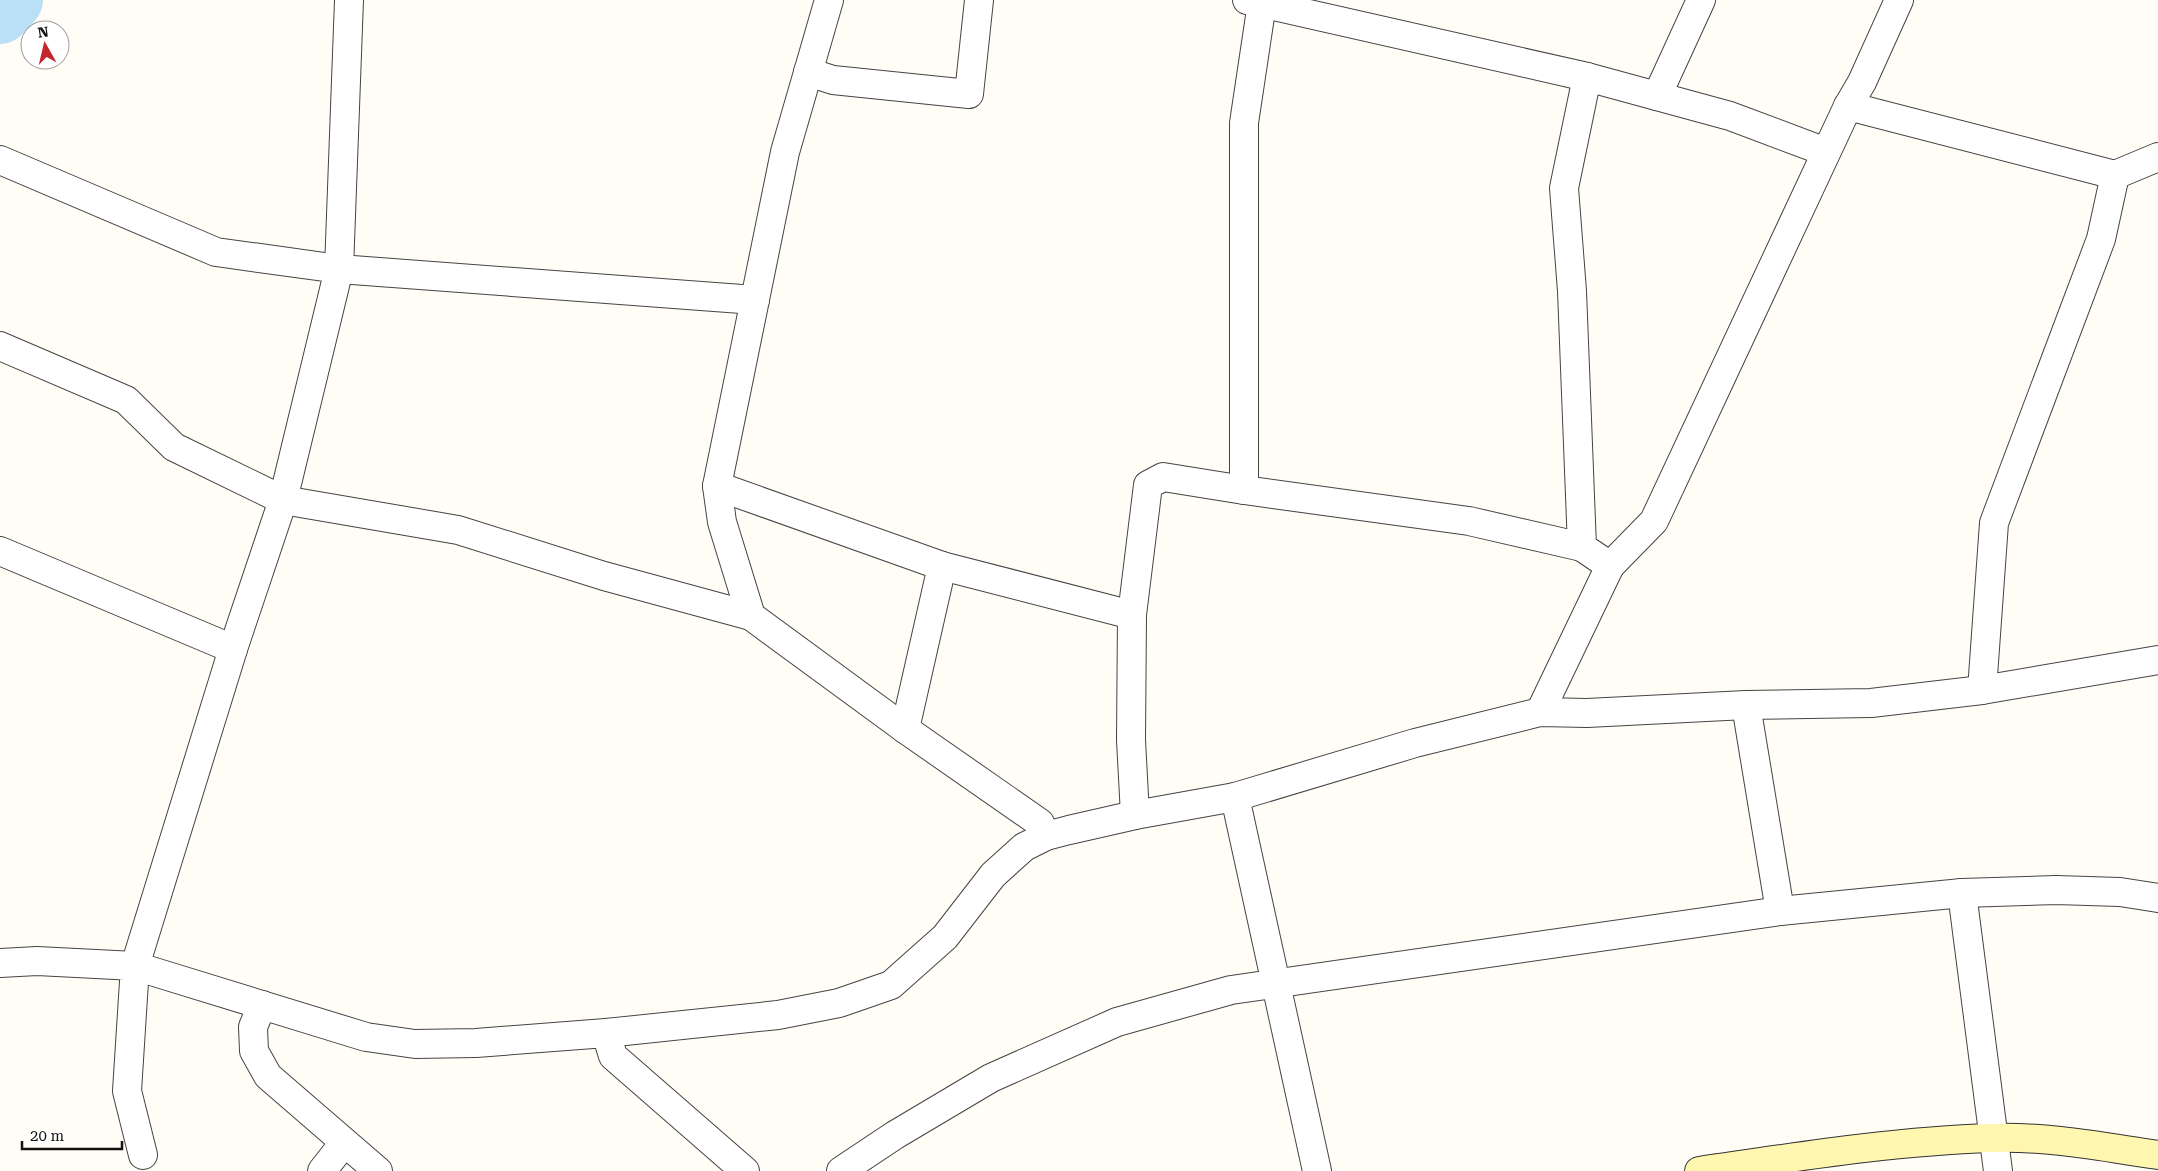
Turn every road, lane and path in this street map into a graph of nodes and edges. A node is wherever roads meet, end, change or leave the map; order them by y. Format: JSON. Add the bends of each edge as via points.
{"nodes":[{"id":1,"x":349,"y":0,"type":"edge"},
{"id":2,"x":829,"y":0,"type":"edge"},
{"id":3,"x":979,"y":0,"type":"edge"},
{"id":4,"x":1701,"y":0,"type":"edge"},
{"id":5,"x":1899,"y":0,"type":"edge"},
{"id":6,"x":1254,"y":2,"type":"edge"},
{"id":7,"x":808,"y":72,"type":"junction"},
{"id":8,"x":1587,"y":77,"type":"junction"},
{"id":9,"x":1657,"y":96,"type":"junction"},
{"id":10,"x":1848,"y":106,"type":"junction"},
{"id":11,"x":1826,"y":152,"type":"junction"},
{"id":12,"x":2158,"y":157,"type":"edge"},
{"id":13,"x":0,"y":160,"type":"edge"},
{"id":14,"x":2115,"y":175,"type":"junction"},
{"id":15,"x":338,"y":269,"type":"junction"},
{"id":16,"x":755,"y":300,"type":"junction"},
{"id":17,"x":0,"y":346,"type":"edge"},
{"id":18,"x":717,"y":486,"type":"junction"},
{"id":19,"x":1244,"y":490,"type":"junction"},
{"id":20,"x":283,"y":500,"type":"junction"},
{"id":21,"x":1582,"y":547,"type":"junction"},
{"id":22,"x":0,"y":551,"type":"edge"},
{"id":23,"x":942,"y":566,"type":"junction"},
{"id":24,"x":1610,"y":566,"type":"junction"},
{"id":25,"x":1132,"y":615,"type":"junction"},
{"id":26,"x":751,"y":616,"type":"junction"},
{"id":27,"x":233,"y":648,"type":"junction"},
{"id":28,"x":2158,"y":660,"type":"edge"},
{"id":29,"x":1982,"y":690,"type":"junction"},
{"id":30,"x":1746,"y":705,"type":"junction"},
{"id":31,"x":1540,"y":712,"type":"junction"},
{"id":32,"x":905,"y":729,"type":"junction"},
{"id":33,"x":1235,"y":797,"type":"junction"},
{"id":34,"x":1135,"y":815,"type":"junction"},
{"id":35,"x":1046,"y":836,"type":"junction"},
{"id":36,"x":1962,"y":893,"type":"junction"},
{"id":37,"x":2158,"y":898,"type":"edge"},
{"id":38,"x":1780,"y":910,"type":"junction"},
{"id":39,"x":0,"y":963,"type":"edge"},
{"id":40,"x":136,"y":966,"type":"junction"},
{"id":41,"x":1276,"y":984,"type":"junction"},
{"id":42,"x":262,"y":1005,"type":"junction"},
{"id":43,"x":606,"y":1033,"type":"junction"},
{"id":44,"x":1994,"y":1138,"type":"junction"},
{"id":45,"x":344,"y":1143,"type":"junction"},
{"id":46,"x":143,"y":1155,"type":"dead end"},
{"id":47,"x":2158,"y":1155,"type":"edge"},
{"id":48,"x":322,"y":1171,"type":"edge"},
{"id":49,"x":378,"y":1171,"type":"edge"},
{"id":50,"x":745,"y":1171,"type":"edge"},
{"id":51,"x":841,"y":1171,"type":"edge"},
{"id":52,"x":1316,"y":1171,"type":"edge"},
{"id":53,"x":1699,"y":1171,"type":"edge"},
{"id":54,"x":1998,"y":1171,"type":"edge"}],
"edges":[{"from":1,"to":15,"type":"street"},
{"from":2,"to":7,"type":"street"},
{"from":3,"to":7,"type":"street","via":[[969,94],[833,80]]},
{"from":4,"to":9,"type":"street"},
{"from":5,"to":10,"type":"street"},
{"from":6,"to":8,"type":"street"},
{"from":6,"to":19,"type":"street","via":[[1244,123]]},
{"from":7,"to":16,"type":"street","via":[[785,152]]},
{"from":8,"to":9,"type":"street"},
{"from":8,"to":21,"type":"street","via":[[1564,188],[1572,291]]},
{"from":9,"to":11,"type":"street","via":[[1730,116]]},
{"from":10,"to":11,"type":"street"},
{"from":10,"to":14,"type":"street"},
{"from":11,"to":24,"type":"street","via":[[1654,521]]},
{"from":12,"to":14,"type":"street"},
{"from":13,"to":15,"type":"street","via":[[216,252]]},
{"from":14,"to":29,"type":"street","via":[[2101,240],[1994,523]]},
{"from":15,"to":16,"type":"street"},
{"from":15,"to":20,"type":"street"},
{"from":16,"to":18,"type":"street"},
{"from":17,"to":20,"type":"street","via":[[126,400],[174,447]]},
{"from":18,"to":23,"type":"street"},
{"from":18,"to":26,"type":"street","via":[[722,522]]},
{"from":19,"to":21,"type":"street","via":[[1469,521]]},
{"from":19,"to":25,"type":"street","via":[[1163,477],[1148,485]]},
{"from":20,"to":26,"type":"street","via":[[458,530],[604,576]]},
{"from":20,"to":27,"type":"street"},
{"from":21,"to":24,"type":"street"},
{"from":22,"to":27,"type":"street"},
{"from":23,"to":25,"type":"street"},
{"from":23,"to":32,"type":"street"},
{"from":24,"to":31,"type":"street"},
{"from":25,"to":34,"type":"street","via":[[1131,740]]},
{"from":26,"to":32,"type":"street"},
{"from":27,"to":40,"type":"street"},
{"from":28,"to":29,"type":"street"},
{"from":29,"to":30,"type":"street","via":[[1871,703]]},
{"from":30,"to":31,"type":"street","via":[[1587,713]]},
{"from":30,"to":38,"type":"street"},
{"from":31,"to":33,"type":"street","via":[[1415,743]]},
{"from":32,"to":35,"type":"street","via":[[1040,822]]},
{"from":33,"to":34,"type":"street"},
{"from":33,"to":41,"type":"street"},
{"from":34,"to":35,"type":"street"},
{"from":35,"to":43,"type":"street","via":[[1024,847],[993,875],[945,937],[891,985],[839,1003],[778,1015]]},
{"from":36,"to":37,"type":"street","via":[[2056,890],[2120,892]]},
{"from":36,"to":38,"type":"street"},
{"from":36,"to":44,"type":"street"},
{"from":38,"to":41,"type":"street"},
{"from":39,"to":40,"type":"street","via":[[38,961]]},
{"from":40,"to":42,"type":"street"},
{"from":40,"to":46,"type":"street","via":[[127,1091]]},
{"from":41,"to":51,"type":"street","via":[[1231,990],[1117,1022],[991,1078]]},
{"from":41,"to":52,"type":"street"},
{"from":42,"to":43,"type":"street","via":[[366,1037],[415,1044],[476,1043]]},
{"from":42,"to":45,"type":"street","via":[[253,1027],[254,1051],[268,1076]]},
{"from":43,"to":50,"type":"street","via":[[613,1056]]},
{"from":44,"to":47,"type":"street","via":[[2066,1141]]},
{"from":44,"to":53,"type":"street","via":[[1861,1147]]},
{"from":44,"to":54,"type":"street"},
{"from":45,"to":48,"type":"street"},
{"from":45,"to":49,"type":"street"}]}
